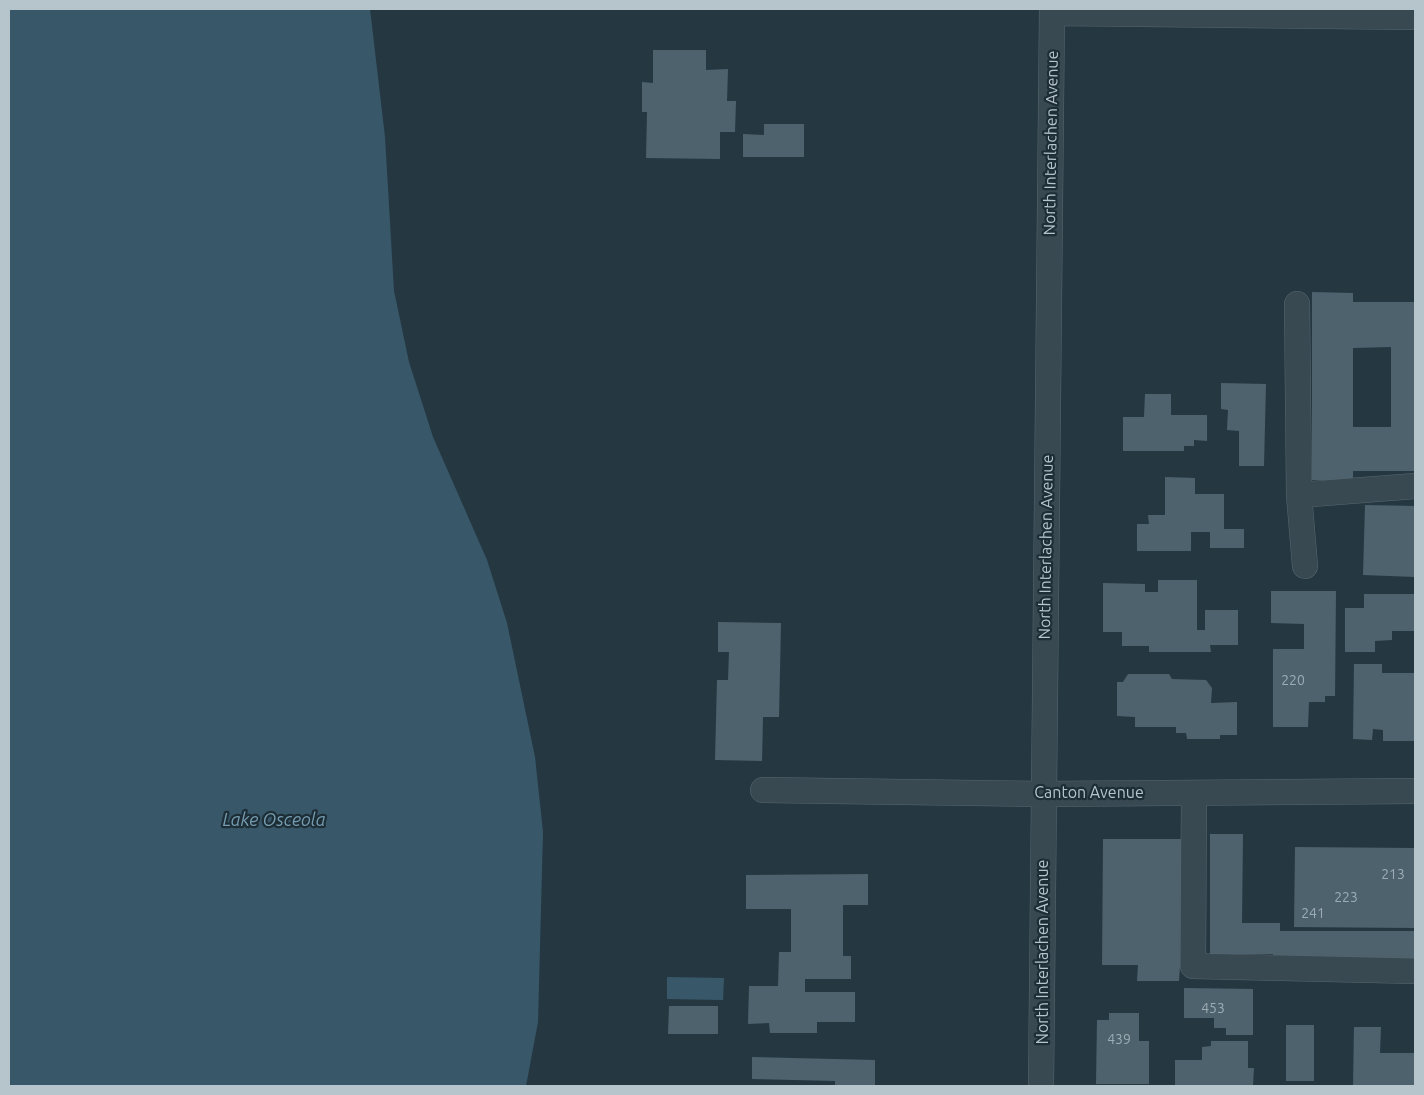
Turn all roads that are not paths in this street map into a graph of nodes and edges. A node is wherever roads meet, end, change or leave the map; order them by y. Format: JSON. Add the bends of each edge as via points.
{"nodes":[{"id":1,"x":1052,"y":11,"type":"edge"},
{"id":2,"x":1415,"y":16,"type":"edge"},
{"id":3,"x":1297,"y":304,"type":"dead end"},
{"id":4,"x":1415,"y":486,"type":"edge"},
{"id":5,"x":1299,"y":495,"type":"junction"},
{"id":6,"x":1304,"y":566,"type":"dead end"},
{"id":7,"x":763,"y":790,"type":"dead end"},
{"id":8,"x":1415,"y":791,"type":"edge"},
{"id":9,"x":1194,"y":793,"type":"junction"},
{"id":10,"x":1044,"y":794,"type":"junction"},
{"id":11,"x":1415,"y":971,"type":"edge"},
{"id":12,"x":1042,"y":1086,"type":"edge"}],
"edges":[{"from":1,"to":2,"type":"street"},
{"from":1,"to":10,"type":"street","name":"North Interlachen Avenue"},
{"from":3,"to":5,"type":"street"},
{"from":4,"to":5,"type":"street"},
{"from":5,"to":6,"type":"street"},
{"from":7,"to":10,"type":"street","name":"Canton Avenue"},
{"from":8,"to":9,"type":"street","name":"Canton Avenue"},
{"from":9,"to":10,"type":"street","name":"Canton Avenue"},
{"from":9,"to":11,"type":"street","via":[[1193,966]]},
{"from":10,"to":12,"type":"street","name":"North Interlachen Avenue"}]}
